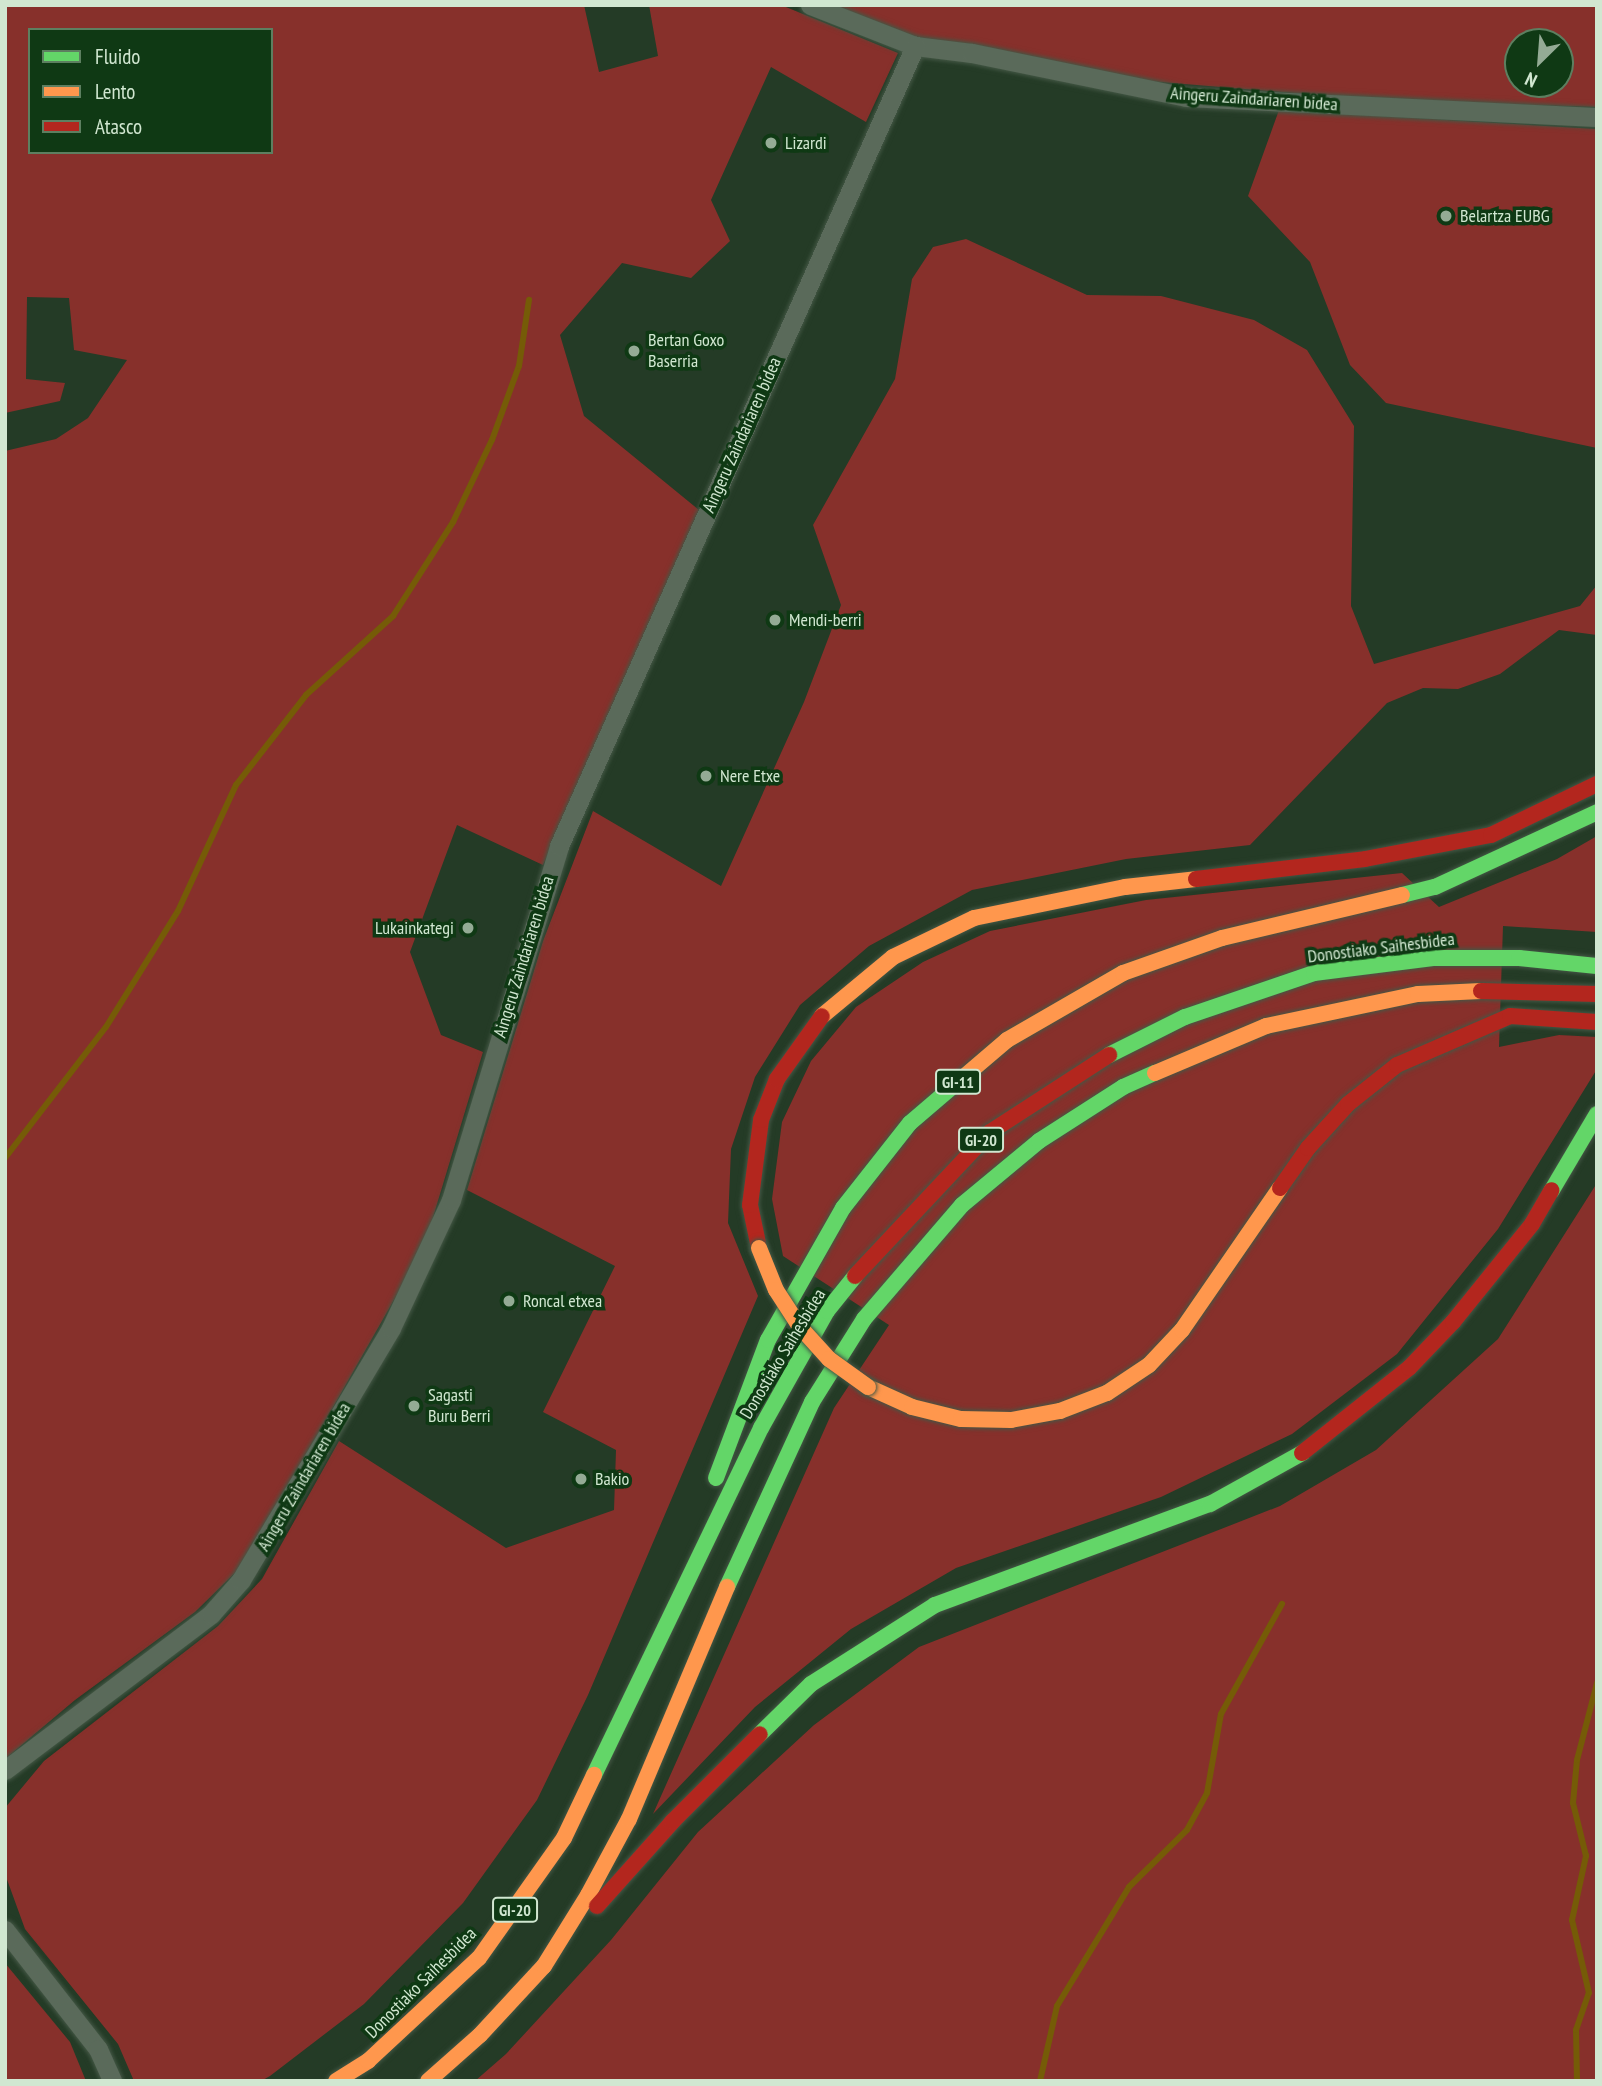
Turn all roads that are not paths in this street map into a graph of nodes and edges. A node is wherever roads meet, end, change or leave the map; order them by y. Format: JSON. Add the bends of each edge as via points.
{"nodes":[{"id":1,"x":810,"y":5,"type":"edge"},
{"id":2,"x":915,"y":46,"type":"junction"},
{"id":3,"x":1597,"y":117,"type":"edge"},
{"id":4,"x":1597,"y":784,"type":"edge"},
{"id":5,"x":1597,"y":812,"type":"edge"},
{"id":6,"x":1597,"y":966,"type":"edge"},
{"id":7,"x":1597,"y":994,"type":"edge"},
{"id":8,"x":1597,"y":1022,"type":"edge"},
{"id":9,"x":1597,"y":1114,"type":"edge"},
{"id":10,"x":635,"y":1693,"type":"junction"},
{"id":11,"x":5,"y":1770,"type":"edge"},
{"id":12,"x":5,"y":1930,"type":"edge"},
{"id":13,"x":544,"y":1966,"type":"junction"},
{"id":14,"x":112,"y":2081,"type":"edge"},
{"id":15,"x":336,"y":2081,"type":"edge"},
{"id":16,"x":428,"y":2081,"type":"edge"}],
"edges":[{"from":1,"to":2,"type":"street","name":"Aingeru Zaindariaren bidea"},
{"from":2,"to":3,"type":"street","name":"Aingeru Zaindariaren bidea","via":[[972,53],[1186,97]]},
{"from":2,"to":11,"type":"street","name":"Aingeru Zaindariaren bidea","via":[[559,846],[451,1200],[391,1328],[241,1580],[211,1614]]},
{"from":4,"to":8,"type":"highway","bridge":true,"via":[[1491,835],[1365,859],[1125,887],[974,918],[893,957],[825,1012],[777,1079],[761,1119],[753,1162],[750,1205],[759,1248],[776,1290],[800,1327],[829,1359],[868,1387],[912,1406],[961,1419],[1011,1420],[1060,1410],[1107,1393],[1149,1365],[1182,1330],[1308,1148],[1348,1104],[1397,1065],[1510,1016]]},
{"from":5,"to":10,"type":"highway","number":"GI-11","via":[[1435,887],[1222,939],[1123,973],[1007,1040],[910,1123],[843,1208],[768,1340]]},
{"from":6,"to":10,"type":"highway","name":"Donostiako Saihesbidea","number":"GI-20","via":[[1519,958],[1435,958],[1314,973],[1185,1017],[1082,1069],[990,1132],[881,1243],[827,1311],[769,1412]]},
{"from":7,"to":13,"type":"highway","number":"GI-20","via":[[1522,989],[1418,994],[1266,1026],[1169,1064],[1112,1093],[1039,1141],[962,1205],[887,1289],[812,1402],[768,1491],[629,1819]]},
{"from":9,"to":13,"type":"highway","via":[[1532,1224],[1453,1322],[1409,1368],[1290,1464],[1210,1504],[934,1605],[811,1684],[672,1822]]},
{"from":10,"to":15,"type":"highway","name":"Donostiako Saihesbidea","number":"GI-20","via":[[564,1838],[479,1958],[368,2061]]},
{"from":12,"to":14,"type":"street","via":[[98,2049]]},
{"from":13,"to":16,"type":"highway","number":"GI-20","via":[[480,2035]]}]}
